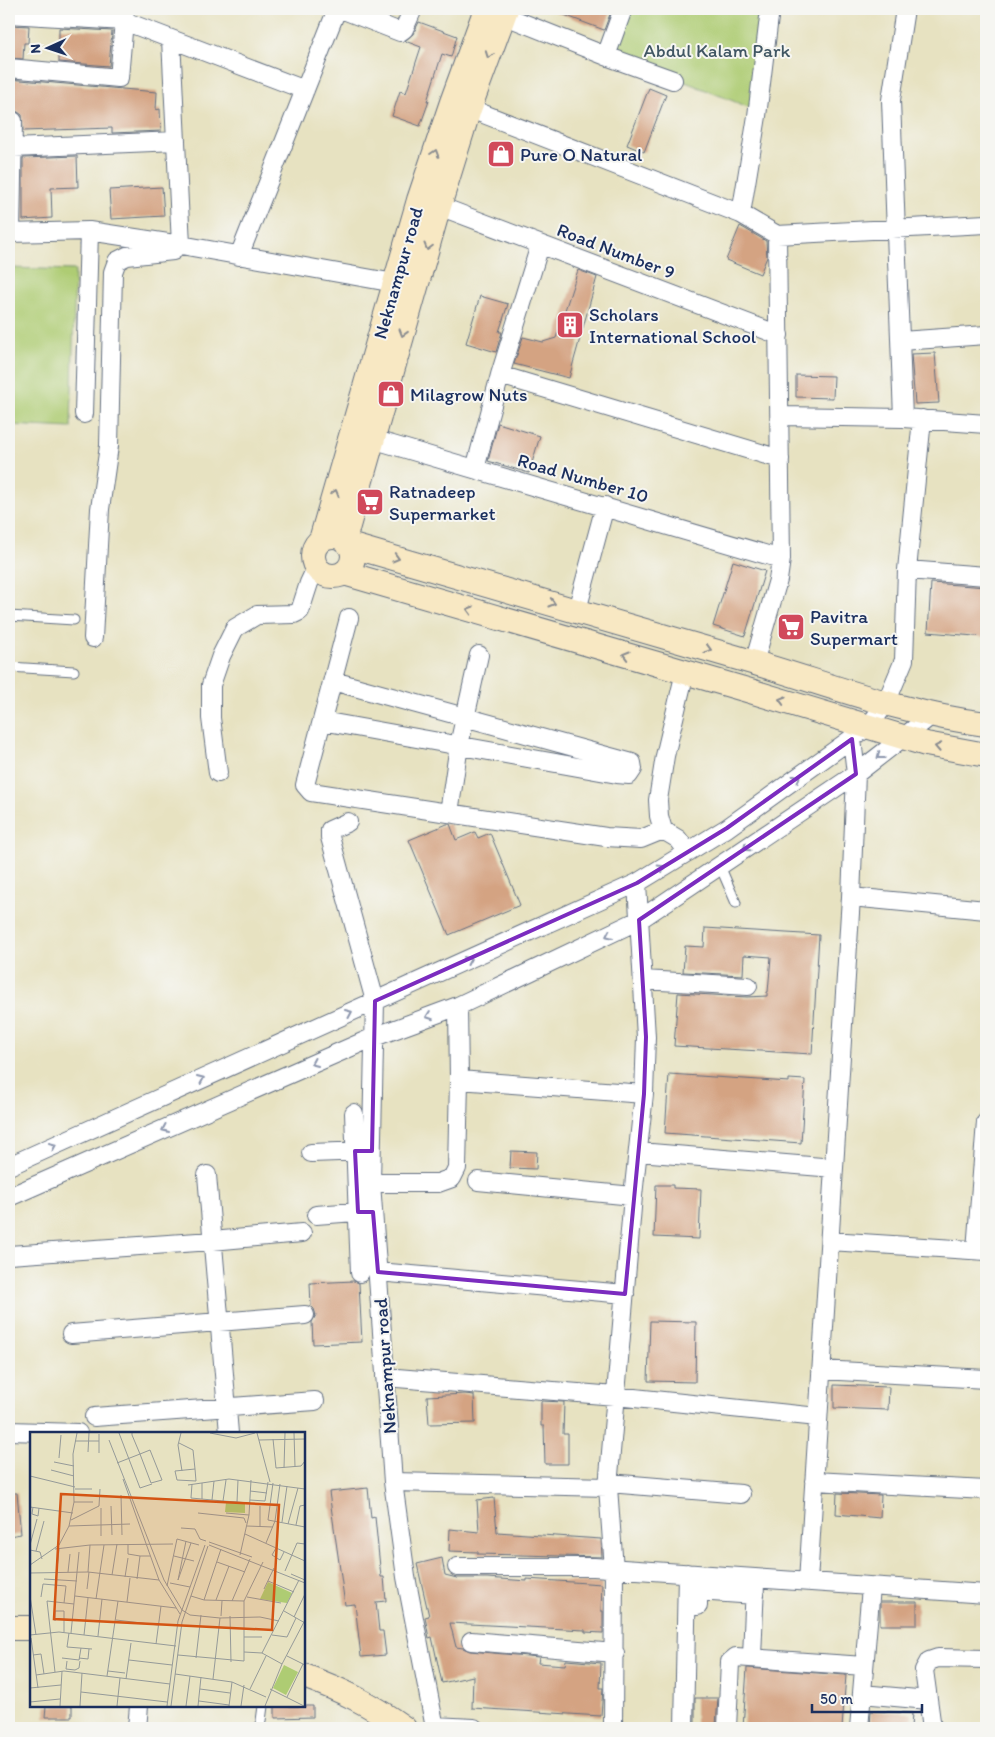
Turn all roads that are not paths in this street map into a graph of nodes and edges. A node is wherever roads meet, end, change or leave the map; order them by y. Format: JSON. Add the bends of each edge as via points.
{"nodes":[{"id":1,"x":413,"y":9,"type":"edge"},
{"id":2,"x":624,"y":9,"type":"edge"},
{"id":3,"x":770,"y":9,"type":"edge"},
{"id":4,"x":905,"y":9,"type":"edge"},
{"id":5,"x":347,"y":10,"type":"edge"},
{"id":6,"x":498,"y":11,"type":"edge"},
{"id":7,"x":9,"y":14,"type":"edge"},
{"id":8,"x":124,"y":15,"type":"edge"},
{"id":9,"x":171,"y":39,"type":"junction"},
{"id":10,"x":606,"y":56,"type":"junction"},
{"id":11,"x":9,"y":68,"type":"edge"},
{"id":12,"x":673,"y":80,"type":"dead end"},
{"id":13,"x":305,"y":90,"type":"junction"},
{"id":14,"x":460,"y":106,"type":"junction"},
{"id":15,"x":13,"y":121,"type":"dead end"},
{"id":16,"x":176,"y":142,"type":"junction"},
{"id":17,"x":13,"y":148,"type":"junction"},
{"id":18,"x":438,"y":206,"type":"junction"},
{"id":19,"x":741,"y":214,"type":"junction"},
{"id":20,"x":986,"y":224,"type":"edge"},
{"id":21,"x":897,"y":228,"type":"junction"},
{"id":22,"x":89,"y":231,"type":"junction"},
{"id":23,"x":10,"y":233,"type":"edge"},
{"id":24,"x":777,"y":235,"type":"junction"},
{"id":25,"x":177,"y":244,"type":"junction"},
{"id":26,"x":540,"y":245,"type":"junction"},
{"id":27,"x":239,"y":256,"type":"junction"},
{"id":28,"x":406,"y":285,"type":"junction"},
{"id":29,"x":779,"y":335,"type":"junction"},
{"id":30,"x":986,"y":336,"type":"edge"},
{"id":31,"x":901,"y":341,"type":"junction"},
{"id":32,"x":500,"y":375,"type":"junction"},
{"id":33,"x":84,"y":414,"type":"dead end"},
{"id":34,"x":781,"y":416,"type":"junction"},
{"id":35,"x":903,"y":418,"type":"junction"},
{"id":36,"x":922,"y":419,"type":"junction"},
{"id":37,"x":986,"y":424,"type":"edge"},
{"id":38,"x":372,"y":439,"type":"junction"},
{"id":39,"x":780,"y":459,"type":"junction"},
{"id":40,"x":475,"y":469,"type":"junction"},
{"id":41,"x":605,"y":506,"type":"junction"},
{"id":42,"x":338,"y":541,"type":"junction"},
{"id":43,"x":781,"y":559,"type":"junction"},
{"id":44,"x":316,"y":568,"type":"junction"},
{"id":45,"x":907,"y":570,"type":"junction"},
{"id":46,"x":344,"y":573,"type":"junction"},
{"id":47,"x":986,"y":576,"type":"edge"},
{"id":48,"x":577,"y":610,"type":"junction"},
{"id":49,"x":9,"y":616,"type":"edge"},
{"id":50,"x":349,"y":618,"type":"dead end"},
{"id":51,"x":74,"y":620,"type":"dead end"},
{"id":52,"x":93,"y":638,"type":"dead end"},
{"id":53,"x":479,"y":655,"type":"dead end"},
{"id":54,"x":754,"y":663,"type":"junction"},
{"id":55,"x":9,"y":667,"type":"edge"},
{"id":56,"x":74,"y":671,"type":"dead end"},
{"id":57,"x":685,"y":672,"type":"junction"},
{"id":58,"x":333,"y":681,"type":"junction"},
{"id":59,"x":886,"y":704,"type":"junction"},
{"id":60,"x":932,"y":715,"type":"junction"},
{"id":61,"x":465,"y":718,"type":"junction"},
{"id":62,"x":322,"y":721,"type":"junction"},
{"id":63,"x":986,"y":724,"type":"edge"},
{"id":64,"x":860,"y":733,"type":"junction"},
{"id":65,"x":904,"y":738,"type":"junction"},
{"id":66,"x":459,"y":745,"type":"junction"},
{"id":67,"x":986,"y":755,"type":"edge"},
{"id":68,"x":218,"y":772,"type":"dead end"},
{"id":69,"x":856,"y":774,"type":"junction"},
{"id":70,"x":449,"y":814,"type":"junction"},
{"id":71,"x":348,"y":822,"type":"dead end"},
{"id":72,"x":663,"y":830,"type":"junction"},
{"id":73,"x":688,"y":852,"type":"junction"},
{"id":74,"x":720,"y":866,"type":"junction"},
{"id":75,"x":637,"y":883,"type":"junction"},
{"id":76,"x":851,"y":896,"type":"junction"},
{"id":77,"x":736,"y":903,"type":"dead end"},
{"id":78,"x":986,"y":910,"type":"edge"},
{"id":79,"x":639,"y":920,"type":"junction"},
{"id":80,"x":642,"y":980,"type":"junction"},
{"id":81,"x":748,"y":986,"type":"dead end"},
{"id":82,"x":375,"y":1001,"type":"junction"},
{"id":83,"x":458,"y":1006,"type":"junction"},
{"id":84,"x":374,"y":1037,"type":"junction"},
{"id":85,"x":459,"y":1080,"type":"junction"},
{"id":86,"x":644,"y":1094,"type":"junction"},
{"id":87,"x":354,"y":1113,"type":"dead end"},
{"id":88,"x":986,"y":1122,"type":"edge"},
{"id":89,"x":363,"y":1151,"type":"junction"},
{"id":90,"x":639,"y":1152,"type":"junction"},
{"id":91,"x":311,"y":1153,"type":"dead end"},
{"id":92,"x":9,"y":1166,"type":"edge"},
{"id":93,"x":834,"y":1168,"type":"junction"},
{"id":94,"x":207,"y":1175,"type":"dead end"},
{"id":95,"x":478,"y":1181,"type":"dead end"},
{"id":96,"x":371,"y":1182,"type":"junction"},
{"id":97,"x":633,"y":1196,"type":"junction"},
{"id":98,"x":9,"y":1197,"type":"edge"},
{"id":99,"x":365,"y":1212,"type":"junction"},
{"id":100,"x":316,"y":1215,"type":"dead end"},
{"id":101,"x":302,"y":1233,"type":"dead end"},
{"id":102,"x":212,"y":1241,"type":"junction"},
{"id":103,"x":830,"y":1241,"type":"junction"},
{"id":104,"x":981,"y":1250,"type":"edge"},
{"id":105,"x":9,"y":1255,"type":"edge"},
{"id":106,"x":378,"y":1272,"type":"junction"},
{"id":107,"x":360,"y":1274,"type":"dead end"},
{"id":108,"x":625,"y":1294,"type":"junction"},
{"id":109,"x":305,"y":1315,"type":"dead end"},
{"id":110,"x":219,"y":1321,"type":"junction"},
{"id":111,"x":71,"y":1334,"type":"dead end"},
{"id":112,"x":821,"y":1370,"type":"junction"},
{"id":113,"x":385,"y":1377,"type":"junction"},
{"id":114,"x":986,"y":1379,"type":"edge"},
{"id":115,"x":615,"y":1396,"type":"junction"},
{"id":116,"x":315,"y":1401,"type":"dead end"},
{"id":117,"x":226,"y":1407,"type":"junction"},
{"id":118,"x":94,"y":1417,"type":"dead end"},
{"id":119,"x":818,"y":1417,"type":"junction"},
{"id":120,"x":9,"y":1431,"type":"edge"},
{"id":121,"x":44,"y":1432,"type":"edge"},
{"id":122,"x":229,"y":1432,"type":"edge"},
{"id":123,"x":814,"y":1481,"type":"junction"},
{"id":124,"x":392,"y":1482,"type":"junction"},
{"id":125,"x":608,"y":1485,"type":"junction"},
{"id":126,"x":986,"y":1490,"type":"edge"},
{"id":127,"x":741,"y":1494,"type":"dead end"},
{"id":128,"x":457,"y":1567,"type":"dead end"},
{"id":129,"x":614,"y":1569,"type":"junction"},
{"id":130,"x":687,"y":1573,"type":"junction"},
{"id":131,"x":808,"y":1582,"type":"junction"},
{"id":132,"x":755,"y":1587,"type":"junction"},
{"id":133,"x":871,"y":1587,"type":"junction"},
{"id":134,"x":986,"y":1594,"type":"edge"},
{"id":135,"x":686,"y":1606,"type":"junction"},
{"id":136,"x":9,"y":1628,"type":"edge"},
{"id":137,"x":30,"y":1628,"type":"edge"},
{"id":138,"x":471,"y":1640,"type":"dead end"},
{"id":139,"x":615,"y":1652,"type":"junction"},
{"id":140,"x":752,"y":1658,"type":"junction"},
{"id":141,"x":986,"y":1658,"type":"edge"},
{"id":142,"x":864,"y":1666,"type":"junction"},
{"id":143,"x":305,"y":1676,"type":"edge"},
{"id":144,"x":862,"y":1694,"type":"junction"},
{"id":145,"x":928,"y":1700,"type":"junction"},
{"id":146,"x":140,"y":1707,"type":"edge"},
{"id":147,"x":263,"y":1707,"type":"edge"},
{"id":148,"x":435,"y":1727,"type":"edge"},
{"id":149,"x":138,"y":1728,"type":"edge"},
{"id":150,"x":260,"y":1728,"type":"edge"},
{"id":151,"x":404,"y":1728,"type":"edge"},
{"id":152,"x":474,"y":1728,"type":"edge"},
{"id":153,"x":613,"y":1728,"type":"edge"},
{"id":154,"x":684,"y":1728,"type":"edge"},
{"id":155,"x":727,"y":1728,"type":"edge"},
{"id":156,"x":859,"y":1728,"type":"edge"},
{"id":157,"x":932,"y":1728,"type":"edge"}],
"edges":[{"from":1,"to":5,"type":"street","via":[[400,32]]},
{"from":2,"to":10,"type":"street"},
{"from":3,"to":19,"type":"street"},
{"from":4,"to":21,"type":"street","via":[[891,100]]},
{"from":5,"to":13,"type":"street"},
{"from":6,"to":10,"type":"street"},
{"from":6,"to":14,"type":"street","name":"Neknampur road"},
{"from":7,"to":8,"type":"street"},
{"from":8,"to":9,"type":"street"},
{"from":8,"to":11,"type":"street","via":[[119,78]]},
{"from":9,"to":13,"type":"street"},
{"from":9,"to":16,"type":"street"},
{"from":10,"to":12,"type":"street"},
{"from":13,"to":27,"type":"street"},
{"from":14,"to":18,"type":"street","name":"Neknampur road"},
{"from":14,"to":19,"type":"street"},
{"from":28,"to":14,"type":"street","name":"Neknampur road","one_way":true,"via":[[420,200]]},
{"from":15,"to":17,"type":"street"},
{"from":16,"to":17,"type":"street"},
{"from":16,"to":25,"type":"street"},
{"from":17,"to":23,"type":"street"},
{"from":18,"to":26,"type":"street","name":"Road Number 9"},
{"from":18,"to":28,"type":"street","name":"Neknampur road","one_way":true},
{"from":19,"to":24,"type":"street"},
{"from":20,"to":21,"type":"street"},
{"from":21,"to":24,"type":"street"},
{"from":21,"to":31,"type":"street"},
{"from":22,"to":23,"type":"street"},
{"from":22,"to":25,"type":"street"},
{"from":22,"to":33,"type":"street"},
{"from":24,"to":29,"type":"street"},
{"from":25,"to":27,"type":"street"},
{"from":25,"to":52,"type":"street","via":[[172,251],[127,256],[117,261],[113,272],[109,446],[100,510]]},
{"from":26,"to":29,"type":"street","name":"Road Number 9"},
{"from":26,"to":32,"type":"street"},
{"from":27,"to":28,"type":"street"},
{"from":28,"to":38,"type":"street","name":"Neknampur road","one_way":true},
{"from":42,"to":28,"type":"street","name":"Neknampur road","one_way":true},
{"from":29,"to":34,"type":"street"},
{"from":30,"to":31,"type":"street"},
{"from":31,"to":35,"type":"street"},
{"from":32,"to":39,"type":"street"},
{"from":32,"to":40,"type":"street"},
{"from":34,"to":35,"type":"street"},
{"from":34,"to":39,"type":"street"},
{"from":35,"to":36,"type":"street"},
{"from":36,"to":37,"type":"street"},
{"from":36,"to":45,"type":"street"},
{"from":38,"to":40,"type":"street","name":"Road Number 10"},
{"from":38,"to":42,"type":"street","name":"Neknampur road"},
{"from":39,"to":43,"type":"street"},
{"from":40,"to":41,"type":"street","name":"Road Number 10"},
{"from":41,"to":43,"type":"street","name":"Road Number 10"},
{"from":41,"to":48,"type":"street"},
{"from":42,"to":44,"type":"street","via":[[316,545],[313,560]]},
{"from":42,"to":46,"type":"street","via":[[352,552],[350,567]]},
{"from":42,"to":48,"type":"street","one_way":true},
{"from":43,"to":54,"type":"street"},
{"from":44,"to":46,"type":"street","via":[[329,576]]},
{"from":44,"to":68,"type":"street","via":[[300,612],[257,615],[235,628],[221,656],[211,685],[211,718]]},
{"from":45,"to":47,"type":"street"},
{"from":45,"to":59,"type":"street","via":[[904,660]]},
{"from":57,"to":46,"type":"street","one_way":true},
{"from":48,"to":54,"type":"street","one_way":true},
{"from":49,"to":51,"type":"lane"},
{"from":50,"to":58,"type":"street"},
{"from":53,"to":61,"type":"street"},
{"from":54,"to":59,"type":"street"},
{"from":55,"to":56,"type":"lane"},
{"from":64,"to":57,"type":"street","one_way":true},
{"from":57,"to":72,"type":"street","via":[[658,800]]},
{"from":58,"to":61,"type":"street"},
{"from":58,"to":62,"type":"street"},
{"from":59,"to":60,"type":"street"},
{"from":59,"to":64,"type":"street"},
{"from":60,"to":63,"type":"street"},
{"from":60,"to":65,"type":"street"},
{"from":61,"to":66,"type":"street"},
{"from":61,"to":66,"type":"street","via":[[632,763],[633,769],[629,776]]},
{"from":62,"to":66,"type":"street"},
{"from":62,"to":70,"type":"street","via":[[305,785],[311,792]]},
{"from":64,"to":65,"type":"street"},
{"from":64,"to":69,"type":"street"},
{"from":73,"to":64,"type":"street","one_way":true},
{"from":67,"to":65,"type":"street","one_way":true},
{"from":65,"to":69,"type":"street","one_way":true},
{"from":66,"to":70,"type":"street"},
{"from":69,"to":74,"type":"street","one_way":true},
{"from":69,"to":76,"type":"street"},
{"from":70,"to":72,"type":"street","via":[[606,837],[641,839]]},
{"from":71,"to":82,"type":"street","name":"Neknampur road","via":[[330,830],[330,837]]},
{"from":72,"to":73,"type":"street"},
{"from":75,"to":73,"type":"street","one_way":true},
{"from":74,"to":77,"type":"lane"},
{"from":74,"to":79,"type":"street"},
{"from":75,"to":79,"type":"street"},
{"from":82,"to":75,"type":"street","one_way":true},
{"from":76,"to":78,"type":"street"},
{"from":76,"to":93,"type":"street"},
{"from":79,"to":80,"type":"street"},
{"from":79,"to":83,"type":"street","one_way":true},
{"from":80,"to":81,"type":"street"},
{"from":80,"to":86,"type":"street","via":[[646,1037]]},
{"from":82,"to":84,"type":"street","name":"Neknampur road"},
{"from":92,"to":82,"type":"street","one_way":true},
{"from":83,"to":84,"type":"street","one_way":true},
{"from":83,"to":85,"type":"street"},
{"from":84,"to":89,"type":"street","name":"Neknampur road"},
{"from":84,"to":98,"type":"street","one_way":true},
{"from":85,"to":86,"type":"street"},
{"from":85,"to":96,"type":"street","via":[[457,1168],[452,1178],[438,1183]]},
{"from":86,"to":90,"type":"street"},
{"from":87,"to":89,"type":"street"},
{"from":88,"to":104,"type":"street"},
{"from":89,"to":91,"type":"street"},
{"from":89,"to":96,"type":"street","name":"Neknampur road"},
{"from":89,"to":99,"type":"street"},
{"from":90,"to":93,"type":"street"},
{"from":90,"to":97,"type":"street"},
{"from":93,"to":103,"type":"street"},
{"from":94,"to":102,"type":"street"},
{"from":95,"to":97,"type":"street"},
{"from":96,"to":99,"type":"street","name":"Neknampur road"},
{"from":97,"to":108,"type":"street"},
{"from":99,"to":100,"type":"street"},
{"from":99,"to":106,"type":"street","name":"Neknampur road"},
{"from":99,"to":107,"type":"street"},
{"from":101,"to":102,"type":"street"},
{"from":102,"to":105,"type":"street"},
{"from":102,"to":110,"type":"street"},
{"from":103,"to":104,"type":"street"},
{"from":103,"to":112,"type":"street"},
{"from":106,"to":108,"type":"street"},
{"from":106,"to":113,"type":"street","name":"Neknampur road"},
{"from":108,"to":115,"type":"street"},
{"from":109,"to":110,"type":"street"},
{"from":110,"to":111,"type":"street"},
{"from":110,"to":117,"type":"street"},
{"from":112,"to":114,"type":"street"},
{"from":112,"to":119,"type":"street"},
{"from":113,"to":115,"type":"street"},
{"from":113,"to":124,"type":"street","name":"Neknampur road"},
{"from":115,"to":119,"type":"street"},
{"from":115,"to":125,"type":"street"},
{"from":116,"to":117,"type":"street"},
{"from":117,"to":118,"type":"street"},
{"from":117,"to":122,"type":"street"},
{"from":119,"to":123,"type":"street"},
{"from":120,"to":121,"type":"street"},
{"from":123,"to":126,"type":"street"},
{"from":123,"to":131,"type":"street"},
{"from":124,"to":125,"type":"street"},
{"from":124,"to":148,"type":"street","name":"Neknampur road","via":[[406,1577]]},
{"from":125,"to":127,"type":"street"},
{"from":125,"to":129,"type":"street"},
{"from":128,"to":129,"type":"street"},
{"from":129,"to":130,"type":"street"},
{"from":129,"to":139,"type":"street"},
{"from":130,"to":132,"type":"street"},
{"from":130,"to":135,"type":"street"},
{"from":131,"to":132,"type":"street"},
{"from":131,"to":133,"type":"street"},
{"from":132,"to":135,"type":"street","via":[[698,1591],[698,1606]]},
{"from":132,"to":140,"type":"street"},
{"from":133,"to":134,"type":"street"},
{"from":133,"to":142,"type":"street"},
{"from":135,"to":154,"type":"street"},
{"from":136,"to":137,"type":"street"},
{"from":138,"to":139,"type":"street"},
{"from":139,"to":153,"type":"street"},
{"from":140,"to":142,"type":"street"},
{"from":140,"to":155,"type":"street","via":[[736,1657],[730,1662]]},
{"from":141,"to":145,"type":"street","via":[[938,1658],[929,1661],[924,1670]]},
{"from":142,"to":144,"type":"street"},
{"from":143,"to":151,"type":"street","via":[[343,1691],[381,1711]]},
{"from":144,"to":145,"type":"street"},
{"from":144,"to":156,"type":"street"},
{"from":145,"to":157,"type":"street"},
{"from":146,"to":149,"type":"street"},
{"from":147,"to":150,"type":"lane"},
{"from":148,"to":152,"type":"street"}]}
